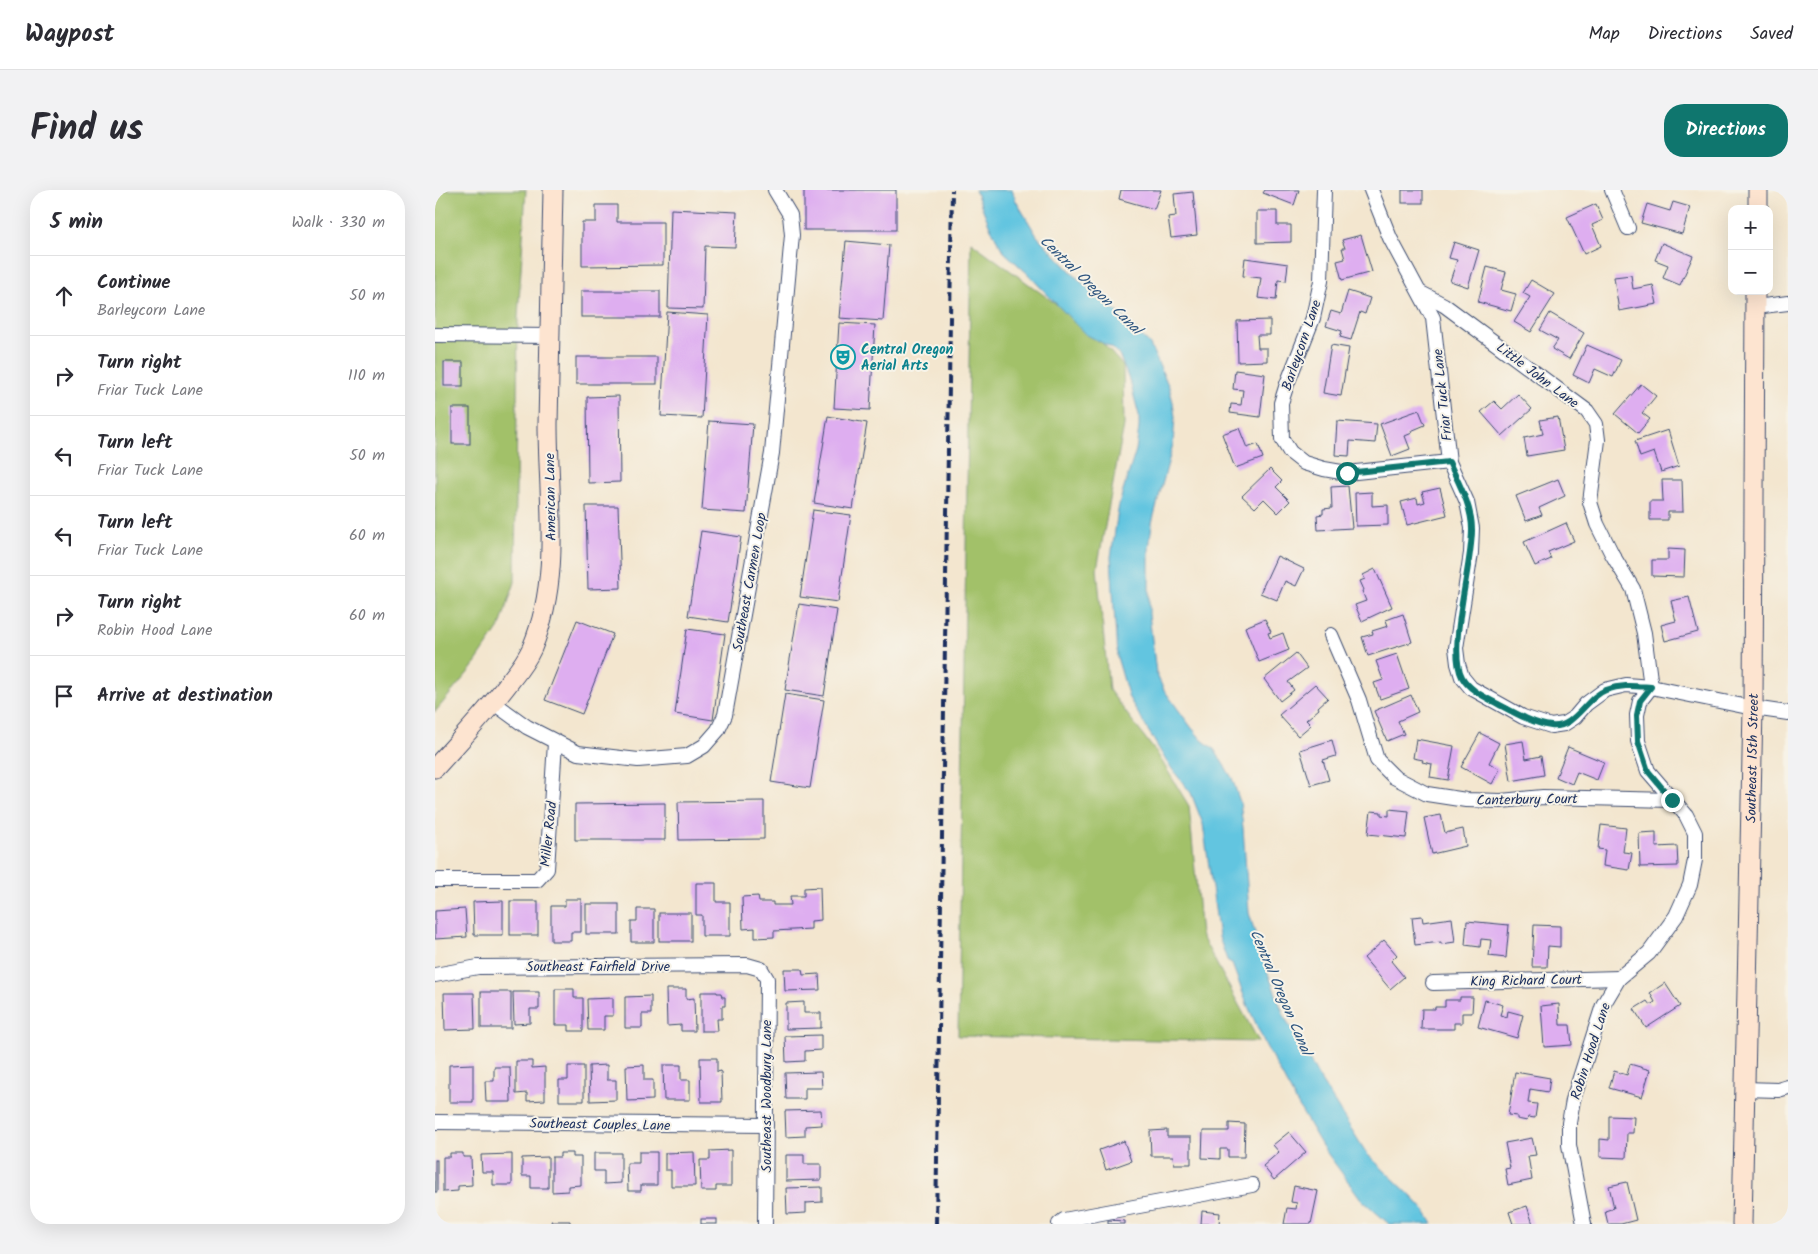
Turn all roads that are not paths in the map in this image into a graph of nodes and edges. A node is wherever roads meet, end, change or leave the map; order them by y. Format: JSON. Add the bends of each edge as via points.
{"nodes":[{"id":1,"x":553,"y":190,"type":"edge"},
{"id":2,"x":775,"y":190,"type":"edge"},
{"id":3,"x":1324,"y":190,"type":"edge"},
{"id":4,"x":1371,"y":190,"type":"edge"},
{"id":5,"x":1612,"y":190,"type":"edge"},
{"id":6,"x":1758,"y":190,"type":"edge"},
{"id":7,"x":1758,"y":205,"type":"edge"},
{"id":8,"x":1628,"y":228,"type":"dead end"},
{"id":9,"x":1421,"y":294,"type":"junction"},
{"id":10,"x":1755,"y":299,"type":"edge"},
{"id":11,"x":1788,"y":303,"type":"edge"},
{"id":12,"x":435,"y":336,"type":"edge"},
{"id":13,"x":550,"y":336,"type":"junction"},
{"id":14,"x":1449,"y":462,"type":"junction"},
{"id":15,"x":1331,"y":635,"type":"dead end"},
{"id":16,"x":1651,"y":687,"type":"junction"},
{"id":17,"x":494,"y":703,"type":"junction"},
{"id":18,"x":1753,"y":708,"type":"junction"},
{"id":19,"x":1788,"y":713,"type":"edge"},
{"id":20,"x":555,"y":743,"type":"junction"},
{"id":21,"x":435,"y":768,"type":"edge"},
{"id":22,"x":1672,"y":800,"type":"junction"},
{"id":23,"x":435,"y":880,"type":"edge"},
{"id":24,"x":761,"y":969,"type":"joint"},
{"id":25,"x":435,"y":975,"type":"edge"},
{"id":26,"x":1619,"y":978,"type":"junction"},
{"id":27,"x":1433,"y":983,"type":"dead end"},
{"id":28,"x":1788,"y":1087,"type":"edge"},
{"id":29,"x":1745,"y":1089,"type":"junction"},
{"id":30,"x":435,"y":1122,"type":"edge"},
{"id":31,"x":766,"y":1125,"type":"junction"},
{"id":32,"x":1251,"y":1185,"type":"dead end"},
{"id":33,"x":765,"y":1224,"type":"edge"},
{"id":34,"x":1059,"y":1224,"type":"edge"},
{"id":35,"x":1584,"y":1224,"type":"edge"},
{"id":36,"x":1742,"y":1224,"type":"edge"}],
"edges":[{"from":1,"to":13,"type":"main road","name":"American Lane"},
{"from":2,"to":20,"type":"street","name":"Southeast Carmen Loop","via":[[790,215],[792,235],[773,445],[725,715],[705,746],[687,756],[638,760],[578,753]]},
{"from":3,"to":14,"type":"street","name":"Barleycorn Lane","via":[[1321,281],[1313,318],[1281,403],[1282,440],[1290,452],[1304,463],[1347,473]]},
{"from":4,"to":9,"type":"street","name":"Friar Tuck Lane","via":[[1390,238]]},
{"from":5,"to":8,"type":"street"},
{"from":6,"to":7,"type":"main road"},
{"from":9,"to":14,"type":"street","name":"Friar Tuck Lane","via":[[1433,318]]},
{"from":9,"to":16,"type":"street","name":"Little John Lane","via":[[1444,305],[1587,411],[1596,424],[1598,440],[1590,502],[1597,524],[1633,589],[1644,633]]},
{"from":10,"to":11,"type":"street"},
{"from":10,"to":18,"type":"main road","name":"Southeast 15th Street"},
{"from":12,"to":13,"type":"street"},
{"from":13,"to":17,"type":"main road","name":"American Lane","via":[[551,566],[546,602],[531,648]]},
{"from":14,"to":16,"type":"street","name":"Friar Tuck Lane","via":[[1467,502],[1472,528],[1456,648],[1462,677],[1471,688],[1523,717],[1551,726],[1564,724],[1575,717],[1605,690],[1627,685]]},
{"from":15,"to":22,"type":"street","name":"Canterbury Court","via":[[1359,700],[1377,760],[1394,777],[1427,794],[1501,801],[1543,797]]},
{"from":16,"to":18,"type":"street","name":"Friar Tuck Lane"},
{"from":16,"to":22,"type":"street","name":"Robin Hood Lane","via":[[1640,701],[1638,741],[1648,771]]},
{"from":17,"to":20,"type":"street","name":"Southeast Carmen Loop","via":[[527,728]]},
{"from":17,"to":21,"type":"main road","name":"American Lane"},
{"from":18,"to":19,"type":"street","name":"Friar Tuck Lane"},
{"from":18,"to":29,"type":"main road","name":"Southeast 15th Street"},
{"from":20,"to":23,"type":"street","name":"Miller Road","via":[[547,869],[543,874],[537,880]]},
{"from":22,"to":26,"type":"street","name":"Robin Hood Lane","via":[[1686,815],[1695,833],[1695,860],[1690,885],[1676,916],[1649,953]]},
{"from":24,"to":25,"type":"street","name":"Southeast Fairfield Drive","via":[[747,965],[478,967]]},
{"from":24,"to":31,"type":"street","name":"Southeast Woodbury Lane","via":[[767,979]]},
{"from":26,"to":27,"type":"street","name":"King Richard Court"},
{"from":26,"to":35,"type":"street","name":"Robin Hood Lane","via":[[1603,1005],[1573,1100],[1569,1123],[1569,1145]]},
{"from":28,"to":29,"type":"street"},
{"from":29,"to":36,"type":"main road","name":"Southeast 15th Street"},
{"from":30,"to":31,"type":"street","name":"Southeast Couples Lane"},
{"from":31,"to":33,"type":"street","name":"Southeast Woodbury Lane"},
{"from":32,"to":34,"type":"street","via":[[1064,1220]]}]}
